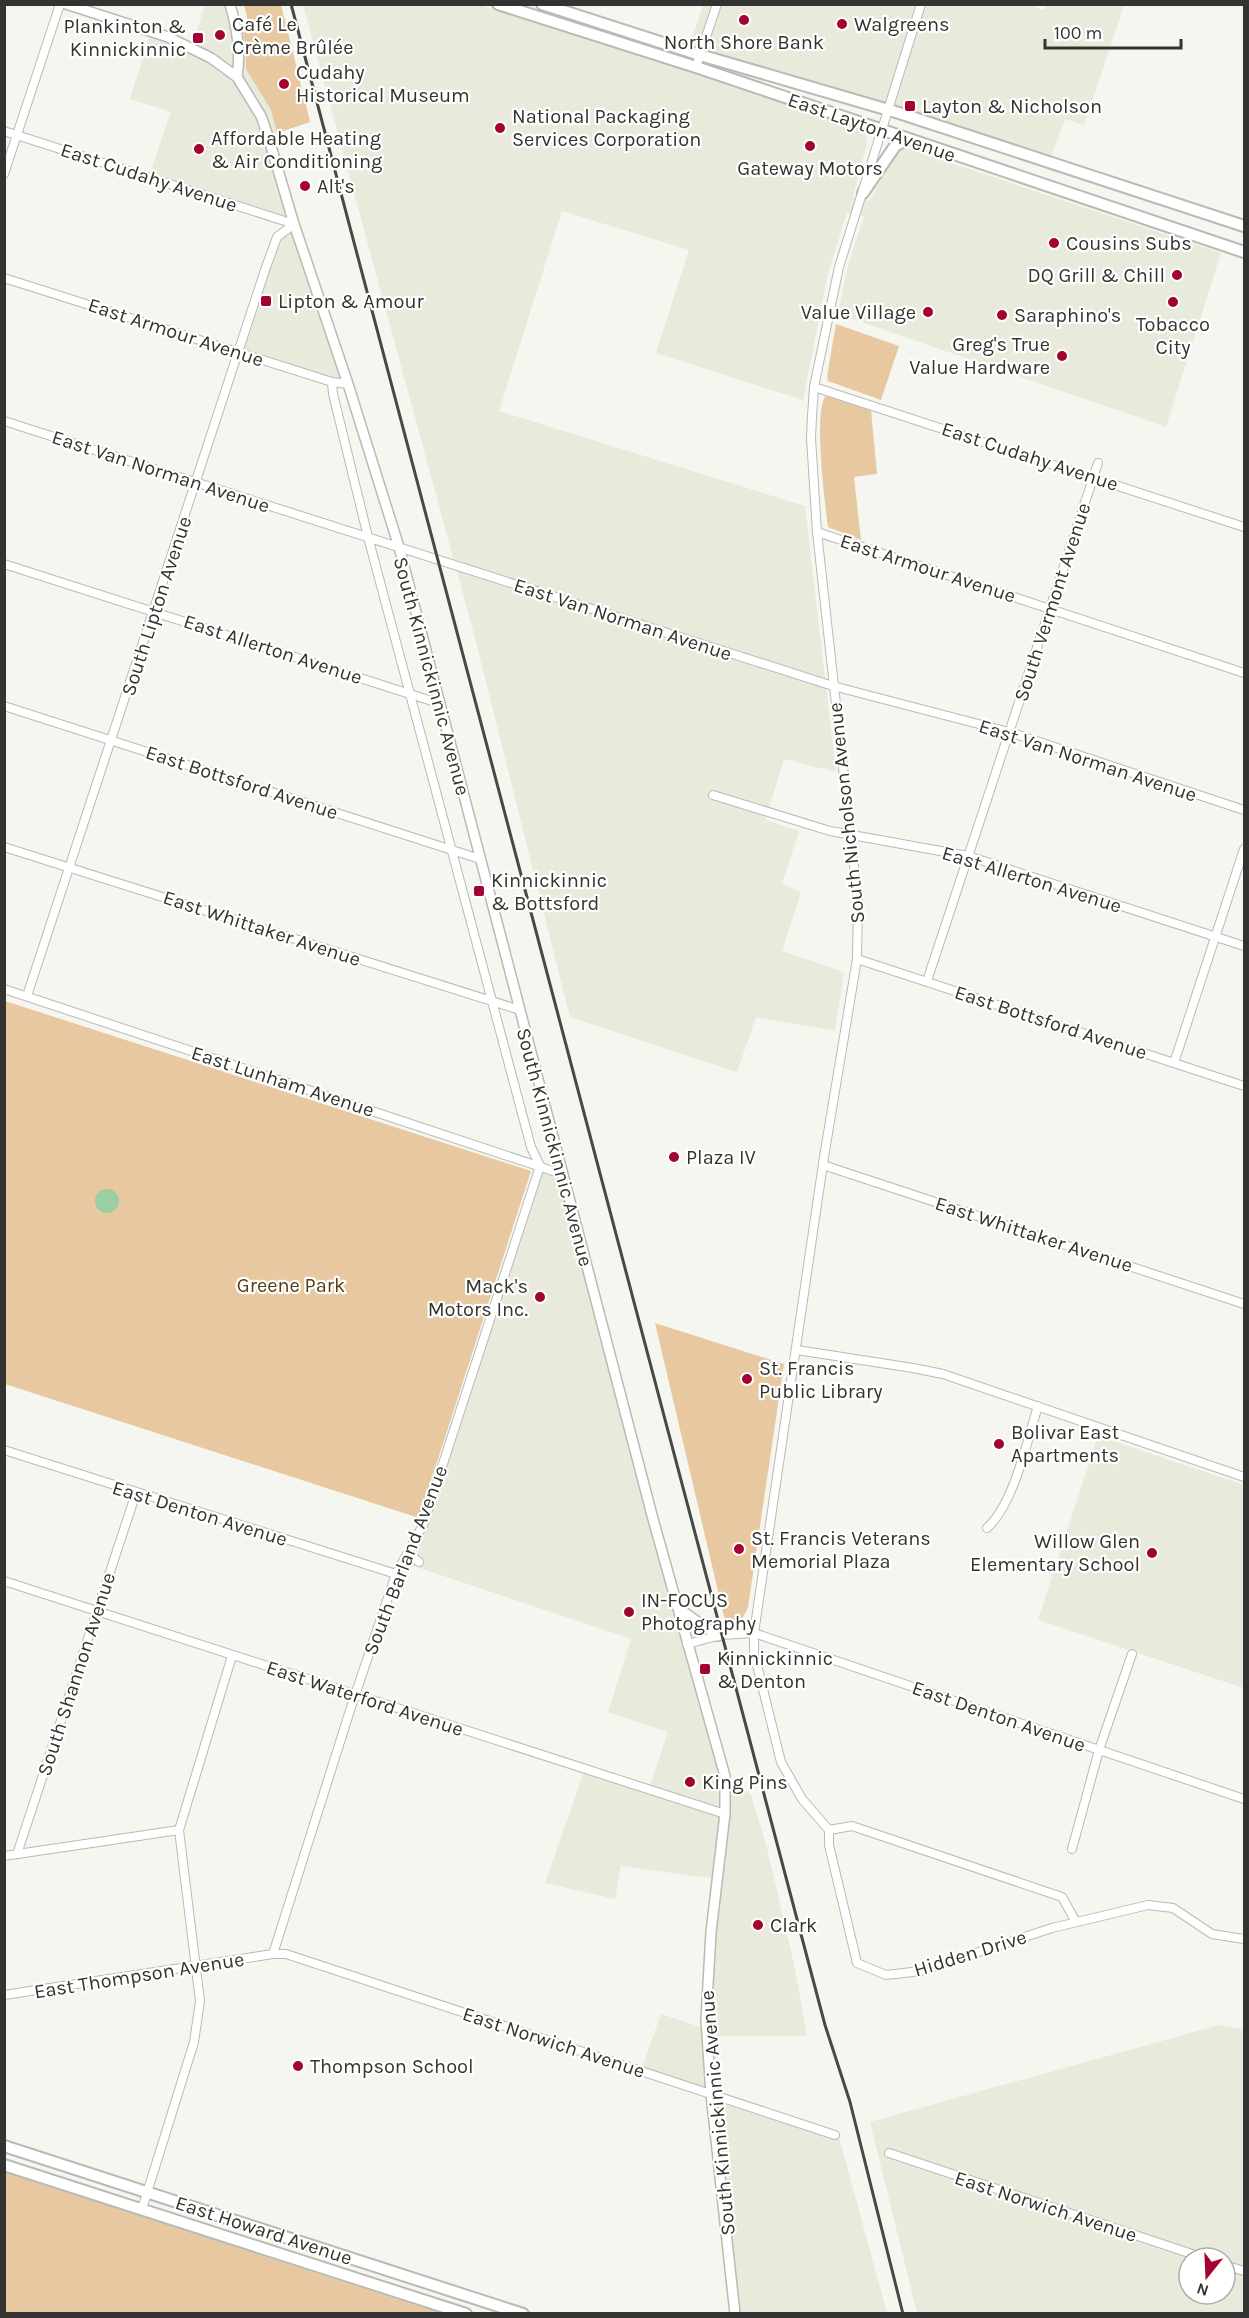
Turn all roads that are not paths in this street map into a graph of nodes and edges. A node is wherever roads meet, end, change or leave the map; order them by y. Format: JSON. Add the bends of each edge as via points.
{"nodes":[{"id":1,"x":60,"y":4,"type":"edge"},
{"id":2,"x":66,"y":4,"type":"edge"},
{"id":3,"x":230,"y":4,"type":"edge"},
{"id":4,"x":498,"y":4,"type":"edge"},
{"id":5,"x":542,"y":4,"type":"edge"},
{"id":6,"x":717,"y":4,"type":"edge"},
{"id":7,"x":921,"y":4,"type":"edge"},
{"id":8,"x":700,"y":55,"type":"junction"},
{"id":9,"x":696,"y":67,"type":"junction"},
{"id":10,"x":237,"y":77,"type":"junction"},
{"id":11,"x":888,"y":110,"type":"junction"},
{"id":12,"x":4,"y":131,"type":"edge"},
{"id":13,"x":881,"y":131,"type":"junction"},
{"id":14,"x":18,"y":135,"type":"junction"},
{"id":15,"x":907,"y":139,"type":"junction"},
{"id":16,"x":4,"y":174,"type":"edge"},
{"id":17,"x":863,"y":193,"type":"junction"},
{"id":18,"x":294,"y":224,"type":"junction"},
{"id":19,"x":1245,"y":226,"type":"edge"},
{"id":20,"x":1245,"y":252,"type":"edge"},
{"id":21,"x":4,"y":278,"type":"edge"},
{"id":22,"x":239,"y":352,"type":"junction"},
{"id":23,"x":332,"y":382,"type":"junction"},
{"id":24,"x":348,"y":384,"type":"junction"},
{"id":25,"x":814,"y":387,"type":"junction"},
{"id":26,"x":4,"y":421,"type":"edge"},
{"id":27,"x":1098,"y":463,"type":"dead end"},
{"id":28,"x":1093,"y":477,"type":"junction"},
{"id":29,"x":196,"y":483,"type":"junction"},
{"id":30,"x":1245,"y":527,"type":"edge"},
{"id":31,"x":817,"y":532,"type":"junction"},
{"id":32,"x":368,"y":537,"type":"junction"},
{"id":33,"x":399,"y":547,"type":"junction"},
{"id":34,"x":4,"y":564,"type":"edge"},
{"id":35,"x":1050,"y":609,"type":"junction"},
{"id":36,"x":154,"y":611,"type":"junction"},
{"id":37,"x":1245,"y":673,"type":"edge"},
{"id":38,"x":833,"y":686,"type":"junction"},
{"id":39,"x":411,"y":694,"type":"junction"},
{"id":40,"x":438,"y":703,"type":"junction"},
{"id":41,"x":4,"y":706,"type":"edge"},
{"id":42,"x":1009,"y":732,"type":"junction"},
{"id":43,"x":112,"y":740,"type":"junction"},
{"id":44,"x":713,"y":795,"type":"dead end"},
{"id":45,"x":1245,"y":810,"type":"edge"},
{"id":46,"x":852,"y":835,"type":"junction"},
{"id":47,"x":4,"y":847,"type":"edge"},
{"id":48,"x":453,"y":849,"type":"junction"},
{"id":49,"x":1245,"y":849,"type":"edge"},
{"id":50,"x":968,"y":856,"type":"junction"},
{"id":51,"x":480,"y":858,"type":"junction"},
{"id":52,"x":68,"y":867,"type":"junction"},
{"id":53,"x":1216,"y":937,"type":"junction"},
{"id":54,"x":1245,"y":946,"type":"edge"},
{"id":55,"x":857,"y":958,"type":"junction"},
{"id":56,"x":927,"y":981,"type":"junction"},
{"id":57,"x":4,"y":989,"type":"edge"},
{"id":58,"x":27,"y":996,"type":"junction"},
{"id":59,"x":493,"y":1001,"type":"junction"},
{"id":60,"x":520,"y":1010,"type":"junction"},
{"id":61,"x":1174,"y":1063,"type":"junction"},
{"id":62,"x":1245,"y":1086,"type":"edge"},
{"id":63,"x":823,"y":1165,"type":"junction"},
{"id":64,"x":540,"y":1166,"type":"junction"},
{"id":65,"x":562,"y":1174,"type":"junction"},
{"id":66,"x":1245,"y":1304,"type":"edge"},
{"id":67,"x":796,"y":1350,"type":"junction"},
{"id":68,"x":1038,"y":1406,"type":"junction"},
{"id":69,"x":4,"y":1450,"type":"edge"},
{"id":70,"x":1245,"y":1477,"type":"edge"},
{"id":71,"x":135,"y":1493,"type":"junction"},
{"id":72,"x":987,"y":1528,"type":"dead end"},
{"id":73,"x":408,"y":1553,"type":"junction"},
{"id":74,"x":419,"y":1562,"type":"dead end"},
{"id":75,"x":396,"y":1574,"type":"junction"},
{"id":76,"x":4,"y":1581,"type":"edge"},
{"id":77,"x":677,"y":1607,"type":"junction"},
{"id":78,"x":97,"y":1611,"type":"junction"},
{"id":79,"x":754,"y":1633,"type":"junction"},
{"id":80,"x":718,"y":1636,"type":"junction"},
{"id":81,"x":687,"y":1644,"type":"junction"},
{"id":82,"x":1132,"y":1654,"type":"dead end"},
{"id":83,"x":232,"y":1656,"type":"junction"},
{"id":84,"x":355,"y":1694,"type":"junction"},
{"id":85,"x":1099,"y":1750,"type":"junction"},
{"id":86,"x":1245,"y":1798,"type":"edge"},
{"id":87,"x":725,"y":1814,"type":"junction"},
{"id":88,"x":179,"y":1830,"type":"junction"},
{"id":89,"x":829,"y":1830,"type":"junction"},
{"id":90,"x":1072,"y":1849,"type":"dead end"},
{"id":91,"x":17,"y":1854,"type":"junction"},
{"id":92,"x":4,"y":1856,"type":"edge"},
{"id":93,"x":1076,"y":1922,"type":"junction"},
{"id":94,"x":1245,"y":1939,"type":"edge"},
{"id":95,"x":273,"y":1954,"type":"junction"},
{"id":96,"x":196,"y":1966,"type":"junction"},
{"id":97,"x":4,"y":1995,"type":"edge"},
{"id":98,"x":711,"y":2094,"type":"junction"},
{"id":99,"x":835,"y":2135,"type":"dead end"},
{"id":100,"x":4,"y":2146,"type":"edge"},
{"id":101,"x":889,"y":2153,"type":"dead end"},
{"id":102,"x":4,"y":2166,"type":"edge"},
{"id":103,"x":147,"y":2192,"type":"junction"},
{"id":104,"x":142,"y":2209,"type":"junction"},
{"id":105,"x":1177,"y":2249,"type":"edge"},
{"id":106,"x":466,"y":2313,"type":"edge"},
{"id":107,"x":523,"y":2313,"type":"edge"},
{"id":108,"x":735,"y":2313,"type":"edge"}],
"edges":[{"from":1,"to":14,"type":"street"},
{"from":2,"to":10,"type":"street","via":[[168,37],[211,58]]},
{"from":3,"to":10,"type":"street","via":[[239,41]]},
{"from":4,"to":9,"type":"main road","name":"East Layton Avenue"},
{"from":5,"to":8,"type":"main road","name":"East Layton Avenue"},
{"from":6,"to":8,"type":"street"},
{"from":7,"to":11,"type":"street","name":"South Nicholson Avenue"},
{"from":8,"to":9,"type":"street"},
{"from":8,"to":11,"type":"main road","name":"East Layton Avenue"},
{"from":9,"to":13,"type":"main road","name":"East Layton Avenue"},
{"from":10,"to":18,"type":"street","name":"South Kinnickinnic Avenue","via":[[261,116]]},
{"from":11,"to":13,"type":"street","name":"South Nicholson Avenue"},
{"from":11,"to":19,"type":"main road","name":"East Layton Avenue"},
{"from":12,"to":14,"type":"street","name":"East Cudahy Avenue"},
{"from":13,"to":15,"type":"main road","name":"East Layton Avenue"},
{"from":13,"to":17,"type":"street","name":"South Nicholson Avenue"},
{"from":14,"to":16,"type":"street"},
{"from":14,"to":18,"type":"street","name":"East Cudahy Avenue"},
{"from":15,"to":17,"type":"main road","via":[[895,146]]},
{"from":15,"to":20,"type":"main road","name":"East Layton Avenue"},
{"from":17,"to":25,"type":"street","name":"South Nicholson Avenue","via":[[839,267]]},
{"from":18,"to":22,"type":"street","name":"South Lipton Avenue","via":[[277,237]]},
{"from":18,"to":24,"type":"street","name":"South Kinnickinnic Avenue"},
{"from":21,"to":22,"type":"street","name":"East Armour Avenue"},
{"from":22,"to":23,"type":"street","name":"East Armour Avenue"},
{"from":22,"to":29,"type":"street","name":"South Lipton Avenue"},
{"from":23,"to":24,"type":"street","name":"East Armour Avenue"},
{"from":23,"to":32,"type":"street","name":"South Kinnickinnic Avenue"},
{"from":24,"to":33,"type":"street","name":"South Kinnickinnic Avenue"},
{"from":25,"to":28,"type":"street","name":"East Cudahy Avenue"},
{"from":25,"to":31,"type":"street","name":"South Nicholson Avenue","via":[[811,438]]},
{"from":26,"to":29,"type":"street","name":"East Van Norman Avenue"},
{"from":27,"to":28,"type":"street","name":"South Vermont Avenue"},
{"from":28,"to":30,"type":"street","name":"East Cudahy Avenue"},
{"from":28,"to":35,"type":"street","name":"South Vermont Avenue"},
{"from":29,"to":32,"type":"street","name":"East Van Norman Avenue"},
{"from":29,"to":36,"type":"street","name":"South Lipton Avenue"},
{"from":31,"to":35,"type":"street","name":"East Armour Avenue"},
{"from":31,"to":38,"type":"street","name":"South Nicholson Avenue"},
{"from":32,"to":33,"type":"street","name":"East Van Norman Avenue"},
{"from":32,"to":39,"type":"street","name":"South Kinnickinnic Avenue"},
{"from":33,"to":38,"type":"street","name":"East Van Norman Avenue"},
{"from":33,"to":40,"type":"street","name":"South Kinnickinnic Avenue"},
{"from":34,"to":36,"type":"street","name":"East Allerton Avenue"},
{"from":35,"to":37,"type":"street","name":"East Armour Avenue"},
{"from":35,"to":42,"type":"street","name":"South Vermont Avenue"},
{"from":36,"to":39,"type":"street","name":"East Allerton Avenue"},
{"from":36,"to":43,"type":"street","name":"South Lipton Avenue"},
{"from":38,"to":42,"type":"street","name":"East Van Norman Avenue"},
{"from":38,"to":46,"type":"street","name":"South Nicholson Avenue"},
{"from":39,"to":40,"type":"street","name":"East Allerton Avenue"},
{"from":39,"to":48,"type":"street","name":"South Kinnickinnic Avenue"},
{"from":40,"to":51,"type":"street","name":"South Kinnickinnic Avenue"},
{"from":41,"to":43,"type":"street","name":"East Bottsford Avenue"},
{"from":42,"to":45,"type":"street","name":"East Van Norman Avenue"},
{"from":42,"to":50,"type":"street","name":"South Vermont Avenue"},
{"from":43,"to":48,"type":"street","name":"East Bottsford Avenue"},
{"from":43,"to":52,"type":"street","name":"South Lipton Avenue"},
{"from":44,"to":46,"type":"street","name":"East Allerton Avenue"},
{"from":46,"to":50,"type":"street","name":"East Allerton Avenue"},
{"from":46,"to":55,"type":"street","name":"South Nicholson Avenue","via":[[858,903]]},
{"from":47,"to":52,"type":"street","name":"East Whittaker Avenue"},
{"from":48,"to":51,"type":"street","name":"East Bottsford Avenue"},
{"from":48,"to":59,"type":"street","name":"South Kinnickinnic Avenue"},
{"from":49,"to":53,"type":"street"},
{"from":50,"to":53,"type":"street","name":"East Allerton Avenue"},
{"from":50,"to":56,"type":"street","name":"South Vermont Avenue"},
{"from":51,"to":60,"type":"street","name":"South Kinnickinnic Avenue"},
{"from":52,"to":58,"type":"street","name":"South Lipton Avenue"},
{"from":52,"to":59,"type":"street","name":"East Whittaker Avenue"},
{"from":53,"to":54,"type":"street","name":"East Allerton Avenue"},
{"from":53,"to":61,"type":"street"},
{"from":55,"to":56,"type":"street","name":"East Bottsford Avenue"},
{"from":55,"to":63,"type":"street","name":"South Nicholson Avenue"},
{"from":56,"to":61,"type":"street","name":"East Bottsford Avenue"},
{"from":57,"to":58,"type":"street","name":"East Lunham Avenue"},
{"from":58,"to":64,"type":"street","name":"East Lunham Avenue"},
{"from":59,"to":60,"type":"street","name":"East Whittaker Avenue"},
{"from":59,"to":64,"type":"street","name":"South Kinnickinnic Avenue","via":[[531,1147]]},
{"from":60,"to":65,"type":"street","name":"South Kinnickinnic Avenue"},
{"from":61,"to":62,"type":"street","name":"East Bottsford Avenue"},
{"from":63,"to":66,"type":"street","name":"East Whittaker Avenue"},
{"from":63,"to":67,"type":"street","name":"South Nicholson Avenue"},
{"from":64,"to":65,"type":"street","name":"East Lunham Avenue"},
{"from":64,"to":73,"type":"street","name":"South Barland Avenue","via":[[423,1525]]},
{"from":65,"to":77,"type":"street","name":"South Kinnickinnic Avenue"},
{"from":67,"to":68,"type":"street","via":[[923,1370]]},
{"from":67,"to":79,"type":"street","name":"South Nicholson Avenue"},
{"from":68,"to":70,"type":"street"},
{"from":68,"to":72,"type":"street","via":[[1006,1503]]},
{"from":69,"to":71,"type":"street","name":"East Denton Avenue"},
{"from":71,"to":75,"type":"street","name":"East Denton Avenue"},
{"from":71,"to":78,"type":"street","name":"South Shannon Avenue"},
{"from":73,"to":74,"type":"street"},
{"from":73,"to":75,"type":"street","name":"South Barland Avenue"},
{"from":75,"to":84,"type":"street","name":"South Barland Avenue"},
{"from":76,"to":78,"type":"street","name":"East Waterford Avenue"},
{"from":77,"to":80,"type":"street"},
{"from":77,"to":81,"type":"street","name":"South Kinnickinnic Avenue"},
{"from":78,"to":83,"type":"street","name":"East Waterford Avenue"},
{"from":78,"to":91,"type":"street","name":"South Shannon Avenue"},
{"from":79,"to":80,"type":"street"},
{"from":79,"to":85,"type":"street","name":"East Denton Avenue"},
{"from":79,"to":89,"type":"street","via":[[754,1653],[781,1762],[802,1799]]},
{"from":80,"to":81,"type":"street"},
{"from":81,"to":87,"type":"street","name":"South Kinnickinnic Avenue","via":[[724,1776]]},
{"from":82,"to":85,"type":"street"},
{"from":83,"to":84,"type":"street","name":"East Waterford Avenue"},
{"from":83,"to":88,"type":"street"},
{"from":84,"to":87,"type":"street","name":"East Waterford Avenue"},
{"from":84,"to":95,"type":"street","name":"South Barland Avenue"},
{"from":85,"to":86,"type":"street","name":"East Denton Avenue"},
{"from":85,"to":90,"type":"street"},
{"from":87,"to":98,"type":"street","name":"South Kinnickinnic Avenue","via":[[707,1979]]},
{"from":88,"to":91,"type":"street"},
{"from":88,"to":96,"type":"street"},
{"from":89,"to":93,"type":"street","via":[[852,1826],[1062,1897]]},
{"from":89,"to":93,"type":"street","name":"Hidden Drive","via":[[829,1845],[857,1963],[886,1975],[921,1971]]},
{"from":91,"to":92,"type":"street"},
{"from":93,"to":94,"type":"street","name":"Hidden Drive","via":[[1161,1905],[1173,1908],[1212,1935]]},
{"from":95,"to":96,"type":"street","name":"East Thompson Avenue"},
{"from":95,"to":98,"type":"street","name":"East Norwich Avenue","via":[[286,1954],[352,1975]]},
{"from":96,"to":97,"type":"street","name":"East Thompson Avenue"},
{"from":96,"to":103,"type":"street","via":[[200,2010],[194,2042]]},
{"from":98,"to":99,"type":"street","name":"East Norwich Avenue"},
{"from":98,"to":108,"type":"street","name":"South Kinnickinnic Avenue"},
{"from":100,"to":103,"type":"main road","name":"East Howard Avenue"},
{"from":101,"to":105,"type":"street","name":"East Norwich Avenue"},
{"from":102,"to":104,"type":"main road","name":"East Howard Avenue"},
{"from":103,"to":104,"type":"street"},
{"from":103,"to":107,"type":"main road","name":"East Howard Avenue"},
{"from":104,"to":106,"type":"main road","name":"East Howard Avenue"}]}
